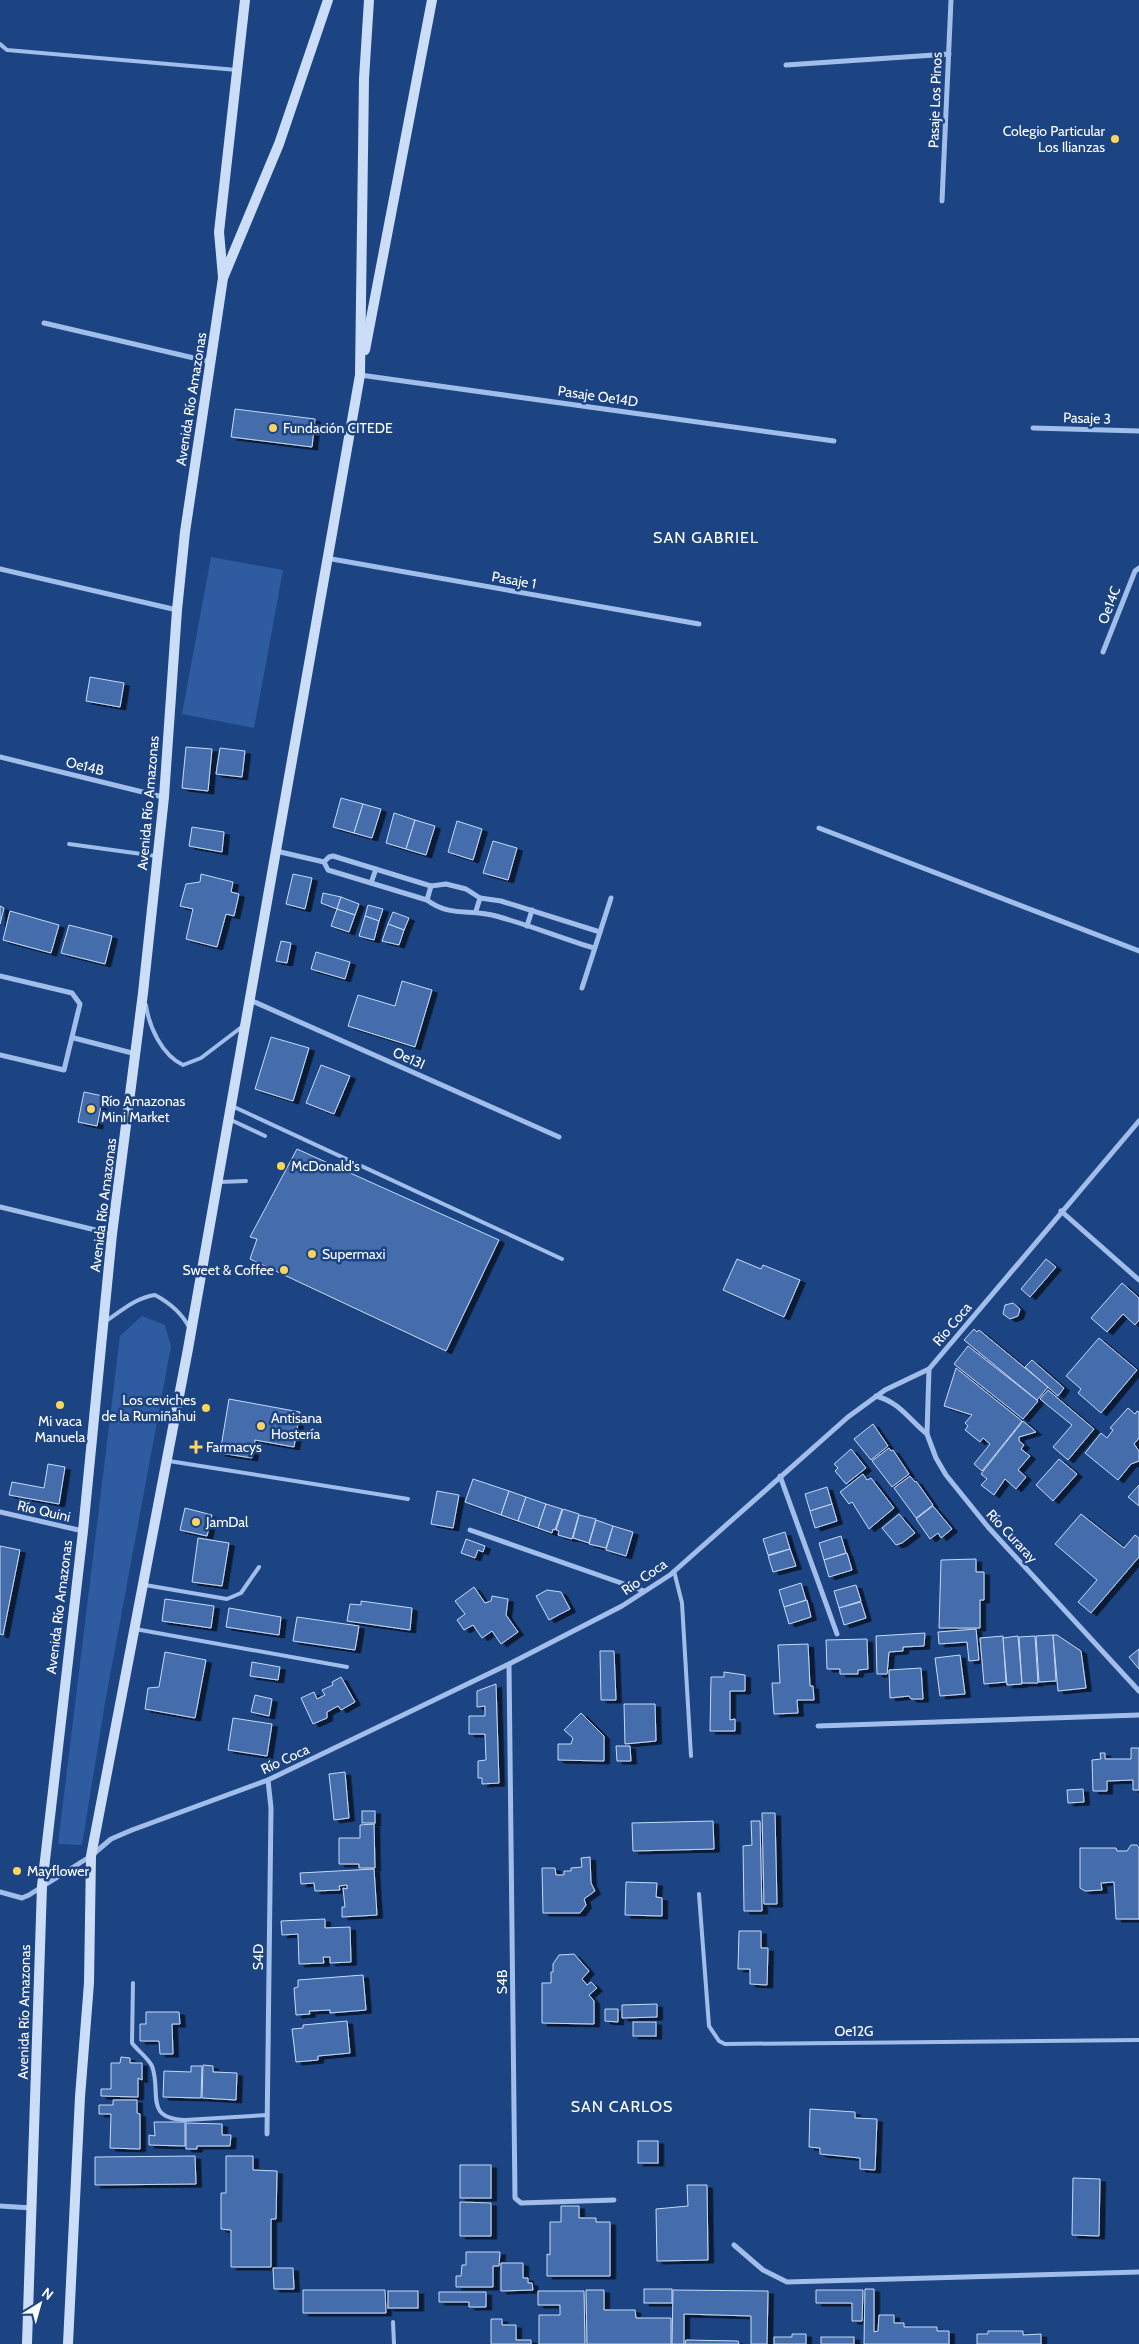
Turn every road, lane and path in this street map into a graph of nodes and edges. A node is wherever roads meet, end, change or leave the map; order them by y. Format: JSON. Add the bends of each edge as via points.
{"nodes":[{"id":1,"x":245,"y":0,"type":"edge"},
{"id":2,"x":328,"y":0,"type":"edge"},
{"id":3,"x":369,"y":0,"type":"edge"},
{"id":4,"x":432,"y":0,"type":"edge"},
{"id":5,"x":951,"y":0,"type":"edge"},
{"id":6,"x":0,"y":44,"type":"edge"},
{"id":7,"x":948,"y":54,"type":"junction"},
{"id":8,"x":786,"y":65,"type":"dead end"},
{"id":9,"x":238,"y":70,"type":"junction"},
{"id":10,"x":942,"y":201,"type":"dead end"},
{"id":11,"x":223,"y":278,"type":"junction"},
{"id":12,"x":44,"y":324,"type":"dead end"},
{"id":13,"x":211,"y":362,"type":"junction"},
{"id":14,"x":360,"y":375,"type":"junction"},
{"id":15,"x":1033,"y":428,"type":"dead end"},
{"id":16,"x":1139,"y":431,"type":"edge"},
{"id":17,"x":834,"y":440,"type":"dead end"},
{"id":18,"x":326,"y":558,"type":"junction"},
{"id":19,"x":1139,"y":568,"type":"edge"},
{"id":20,"x":0,"y":569,"type":"edge"},
{"id":21,"x":177,"y":610,"type":"junction"},
{"id":22,"x":699,"y":624,"type":"dead end"},
{"id":23,"x":1103,"y":652,"type":"dead end"},
{"id":24,"x":0,"y":757,"type":"edge"},
{"id":25,"x":164,"y":797,"type":"junction"},
{"id":26,"x":819,"y":828,"type":"dead end"},
{"id":27,"x":69,"y":844,"type":"dead end"},
{"id":28,"x":275,"y":851,"type":"junction"},
{"id":29,"x":158,"y":857,"type":"junction"},
{"id":30,"x":324,"y":862,"type":"junction"},
{"id":31,"x":376,"y":869,"type":"junction"},
{"id":32,"x":371,"y":883,"type":"junction"},
{"id":33,"x":432,"y":886,"type":"junction"},
{"id":34,"x":480,"y":898,"type":"junction"},
{"id":35,"x":611,"y":898,"type":"dead end"},
{"id":36,"x":427,"y":900,"type":"junction"},
{"id":37,"x":532,"y":910,"type":"junction"},
{"id":38,"x":476,"y":911,"type":"junction"},
{"id":39,"x":527,"y":926,"type":"junction"},
{"id":40,"x":600,"y":932,"type":"junction"},
{"id":41,"x":594,"y":948,"type":"junction"},
{"id":42,"x":1139,"y":951,"type":"edge"},
{"id":43,"x":0,"y":976,"type":"edge"},
{"id":44,"x":582,"y":988,"type":"dead end"},
{"id":45,"x":144,"y":993,"type":"junction"},
{"id":46,"x":250,"y":1000,"type":"junction"},
{"id":47,"x":246,"y":1024,"type":"junction"},
{"id":48,"x":74,"y":1038,"type":"junction"},
{"id":49,"x":136,"y":1054,"type":"junction"},
{"id":50,"x":0,"y":1055,"type":"edge"},
{"id":51,"x":232,"y":1106,"type":"junction"},
{"id":52,"x":229,"y":1119,"type":"junction"},
{"id":53,"x":1139,"y":1121,"type":"edge"},
{"id":54,"x":265,"y":1136,"type":"dead end"},
{"id":55,"x":558,"y":1137,"type":"dead end"},
{"id":56,"x":246,"y":1181,"type":"dead end"},
{"id":57,"x":218,"y":1182,"type":"junction"},
{"id":58,"x":0,"y":1207,"type":"edge"},
{"id":59,"x":1062,"y":1211,"type":"junction"},
{"id":60,"x":112,"y":1234,"type":"junction"},
{"id":61,"x":562,"y":1259,"type":"dead end"},
{"id":62,"x":1139,"y":1280,"type":"edge"},
{"id":63,"x":105,"y":1322,"type":"junction"},
{"id":64,"x":190,"y":1329,"type":"junction"},
{"id":65,"x":929,"y":1369,"type":"junction"},
{"id":66,"x":876,"y":1396,"type":"junction"},
{"id":67,"x":927,"y":1434,"type":"junction"},
{"id":68,"x":167,"y":1461,"type":"junction"},
{"id":69,"x":780,"y":1476,"type":"junction"},
{"id":70,"x":408,"y":1499,"type":"dead end"},
{"id":71,"x":0,"y":1512,"type":"edge"},
{"id":72,"x":470,"y":1530,"type":"dead end"},
{"id":73,"x":82,"y":1531,"type":"junction"},
{"id":74,"x":259,"y":1568,"type":"dead end"},
{"id":75,"x":674,"y":1571,"type":"junction"},
{"id":76,"x":143,"y":1584,"type":"junction"},
{"id":77,"x":644,"y":1591,"type":"junction"},
{"id":78,"x":134,"y":1629,"type":"junction"},
{"id":79,"x":836,"y":1634,"type":"dead end"},
{"id":80,"x":509,"y":1664,"type":"junction"},
{"id":81,"x":347,"y":1667,"type":"dead end"},
{"id":82,"x":1139,"y":1691,"type":"edge"},
{"id":83,"x":1139,"y":1715,"type":"edge"},
{"id":84,"x":818,"y":1726,"type":"dead end"},
{"id":85,"x":691,"y":1756,"type":"dead end"},
{"id":86,"x":268,"y":1780,"type":"junction"},
{"id":87,"x":91,"y":1856,"type":"junction"},
{"id":88,"x":42,"y":1886,"type":"junction"},
{"id":89,"x":0,"y":1892,"type":"edge"},
{"id":90,"x":699,"y":1894,"type":"dead end"},
{"id":91,"x":133,"y":1983,"type":"dead end"},
{"id":92,"x":1139,"y":2040,"type":"edge"},
{"id":93,"x":267,"y":2115,"type":"junction"},
{"id":94,"x":267,"y":2134,"type":"dead end"},
{"id":95,"x":614,"y":2200,"type":"dead end"},
{"id":96,"x":0,"y":2206,"type":"edge"},
{"id":97,"x":32,"y":2208,"type":"junction"},
{"id":98,"x":734,"y":2246,"type":"dead end"},
{"id":99,"x":1139,"y":2272,"type":"edge"},
{"id":100,"x":393,"y":2322,"type":"dead end"},
{"id":101,"x":27,"y":2344,"type":"edge"},
{"id":102,"x":68,"y":2344,"type":"edge"},
{"id":103,"x":394,"y":2344,"type":"edge"}],
"edges":[{"from":1,"to":9,"type":"main road"},
{"from":2,"to":11,"type":"main road","name":"Avenida Río Amazonas","via":[[279,144]]},
{"from":3,"to":14,"type":"main road","via":[[364,79]]},
{"from":4,"to":14,"type":"main road"},
{"from":5,"to":7,"type":"street","name":"Pasaje Los Pinos"},
{"from":6,"to":9,"type":"lane","via":[[7,50]]},
{"from":7,"to":8,"type":"street"},
{"from":7,"to":10,"type":"street","name":"Pasaje Los Pinos"},
{"from":9,"to":11,"type":"main road","via":[[219,232]]},
{"from":11,"to":13,"type":"main road","name":"Avenida Río Amazonas"},
{"from":12,"to":13,"type":"street"},
{"from":13,"to":21,"type":"main road","name":"Avenida Río Amazonas","via":[[185,532]]},
{"from":14,"to":17,"type":"street","name":"Pasaje Oe14D"},
{"from":14,"to":18,"type":"main road"},
{"from":15,"to":16,"type":"street","name":"Pasaje 3"},
{"from":18,"to":22,"type":"street","name":"Pasaje 1"},
{"from":18,"to":28,"type":"main road"},
{"from":19,"to":23,"type":"street","name":"Oe14C","via":[[1134,571]]},
{"from":20,"to":21,"type":"street"},
{"from":21,"to":25,"type":"main road","name":"Avenida Río Amazonas"},
{"from":24,"to":25,"type":"street","name":"Oe14B"},
{"from":25,"to":29,"type":"main road","name":"Avenida Río Amazonas"},
{"from":26,"to":42,"type":"street"},
{"from":27,"to":29,"type":"lane"},
{"from":28,"to":30,"type":"street"},
{"from":28,"to":46,"type":"main road"},
{"from":29,"to":45,"type":"main road","name":"Avenida Río Amazonas"},
{"from":30,"to":31,"type":"street","via":[[333,856]]},
{"from":30,"to":32,"type":"street","via":[[328,870]]},
{"from":31,"to":32,"type":"street"},
{"from":31,"to":33,"type":"street"},
{"from":32,"to":36,"type":"street"},
{"from":33,"to":34,"type":"street","via":[[446,884],[466,889]]},
{"from":33,"to":36,"type":"street"},
{"from":34,"to":37,"type":"street"},
{"from":34,"to":38,"type":"street"},
{"from":35,"to":40,"type":"street"},
{"from":36,"to":38,"type":"street","via":[[438,909],[461,913]]},
{"from":37,"to":39,"type":"street"},
{"from":37,"to":40,"type":"street"},
{"from":38,"to":39,"type":"street"},
{"from":39,"to":41,"type":"street"},
{"from":40,"to":41,"type":"street"},
{"from":41,"to":44,"type":"street"},
{"from":43,"to":48,"type":"street","via":[[74,994],[80,1004]]},
{"from":45,"to":47,"type":"lane","via":[[147,1015],[156,1034],[173,1060],[183,1065],[201,1058]]},
{"from":45,"to":49,"type":"main road","name":"Avenida Río Amazonas"},
{"from":46,"to":47,"type":"main road"},
{"from":46,"to":55,"type":"street","name":"Oe13I"},
{"from":47,"to":51,"type":"main road"},
{"from":48,"to":49,"type":"street"},
{"from":48,"to":50,"type":"street","via":[[62,1071]]},
{"from":49,"to":60,"type":"main road","name":"Avenida Río Amazonas"},
{"from":51,"to":52,"type":"main road"},
{"from":51,"to":61,"type":"lane"},
{"from":52,"to":54,"type":"lane"},
{"from":52,"to":57,"type":"main road"},
{"from":53,"to":59,"type":"street","name":"Río Coca"},
{"from":56,"to":57,"type":"lane"},
{"from":57,"to":64,"type":"main road"},
{"from":58,"to":60,"type":"street"},
{"from":59,"to":62,"type":"street"},
{"from":59,"to":65,"type":"street","name":"Río Coca"},
{"from":60,"to":63,"type":"main road","name":"Avenida Río Amazonas"},
{"from":63,"to":64,"type":"lane","via":[[130,1304],[154,1295],[175,1309]]},
{"from":63,"to":73,"type":"main road","name":"Avenida Río Amazonas"},
{"from":64,"to":68,"type":"main road"},
{"from":65,"to":66,"type":"street","name":"Río Coca"},
{"from":65,"to":67,"type":"street","name":"Río Curaray"},
{"from":66,"to":67,"type":"street","via":[[898,1405]]},
{"from":66,"to":69,"type":"street","name":"Río Coca"},
{"from":67,"to":82,"type":"street","name":"Río Curaray","via":[[946,1475],[988,1528]]},
{"from":68,"to":70,"type":"lane"},
{"from":68,"to":76,"type":"main road"},
{"from":69,"to":75,"type":"street","name":"Río Coca"},
{"from":69,"to":79,"type":"street"},
{"from":71,"to":73,"type":"street","name":"Río Quini"},
{"from":72,"to":77,"type":"street"},
{"from":73,"to":88,"type":"main road","name":"Avenida Río Amazonas"},
{"from":74,"to":76,"type":"lane","via":[[241,1593],[227,1599]]},
{"from":75,"to":77,"type":"street","name":"Río Coca"},
{"from":75,"to":85,"type":"lane","via":[[682,1603]]},
{"from":76,"to":78,"type":"main road"},
{"from":77,"to":80,"type":"street","name":"Río Coca","via":[[572,1633]]},
{"from":78,"to":81,"type":"lane"},
{"from":78,"to":87,"type":"main road"},
{"from":80,"to":86,"type":"street","name":"Río Coca"},
{"from":80,"to":95,"type":"street","name":"S4B","via":[[515,2198],[521,2204]]},
{"from":83,"to":84,"type":"street"},
{"from":86,"to":87,"type":"street","name":"Río Coca","via":[[111,1839]]},
{"from":86,"to":93,"type":"street","name":"S4D","via":[[271,1818]]},
{"from":87,"to":88,"type":"street","name":"Río Coca"},
{"from":87,"to":102,"type":"main road","via":[[89,1983]]},
{"from":88,"to":89,"type":"street","name":"Río Coca","via":[[22,1898]]},
{"from":88,"to":97,"type":"main road","name":"Avenida Río Amazonas"},
{"from":90,"to":92,"type":"lane","name":"Oe12G","via":[[709,2026],[725,2044]]},
{"from":91,"to":93,"type":"lane","via":[[132,2043],[152,2067],[157,2107],[162,2114],[171,2119],[185,2120]]},
{"from":93,"to":94,"type":"street","name":"S4D"},
{"from":96,"to":97,"type":"street"},
{"from":97,"to":101,"type":"main road","name":"Avenida Río Amazonas"},
{"from":98,"to":99,"type":"street","via":[[763,2270],[787,2282]]},
{"from":100,"to":103,"type":"lane"}]}
